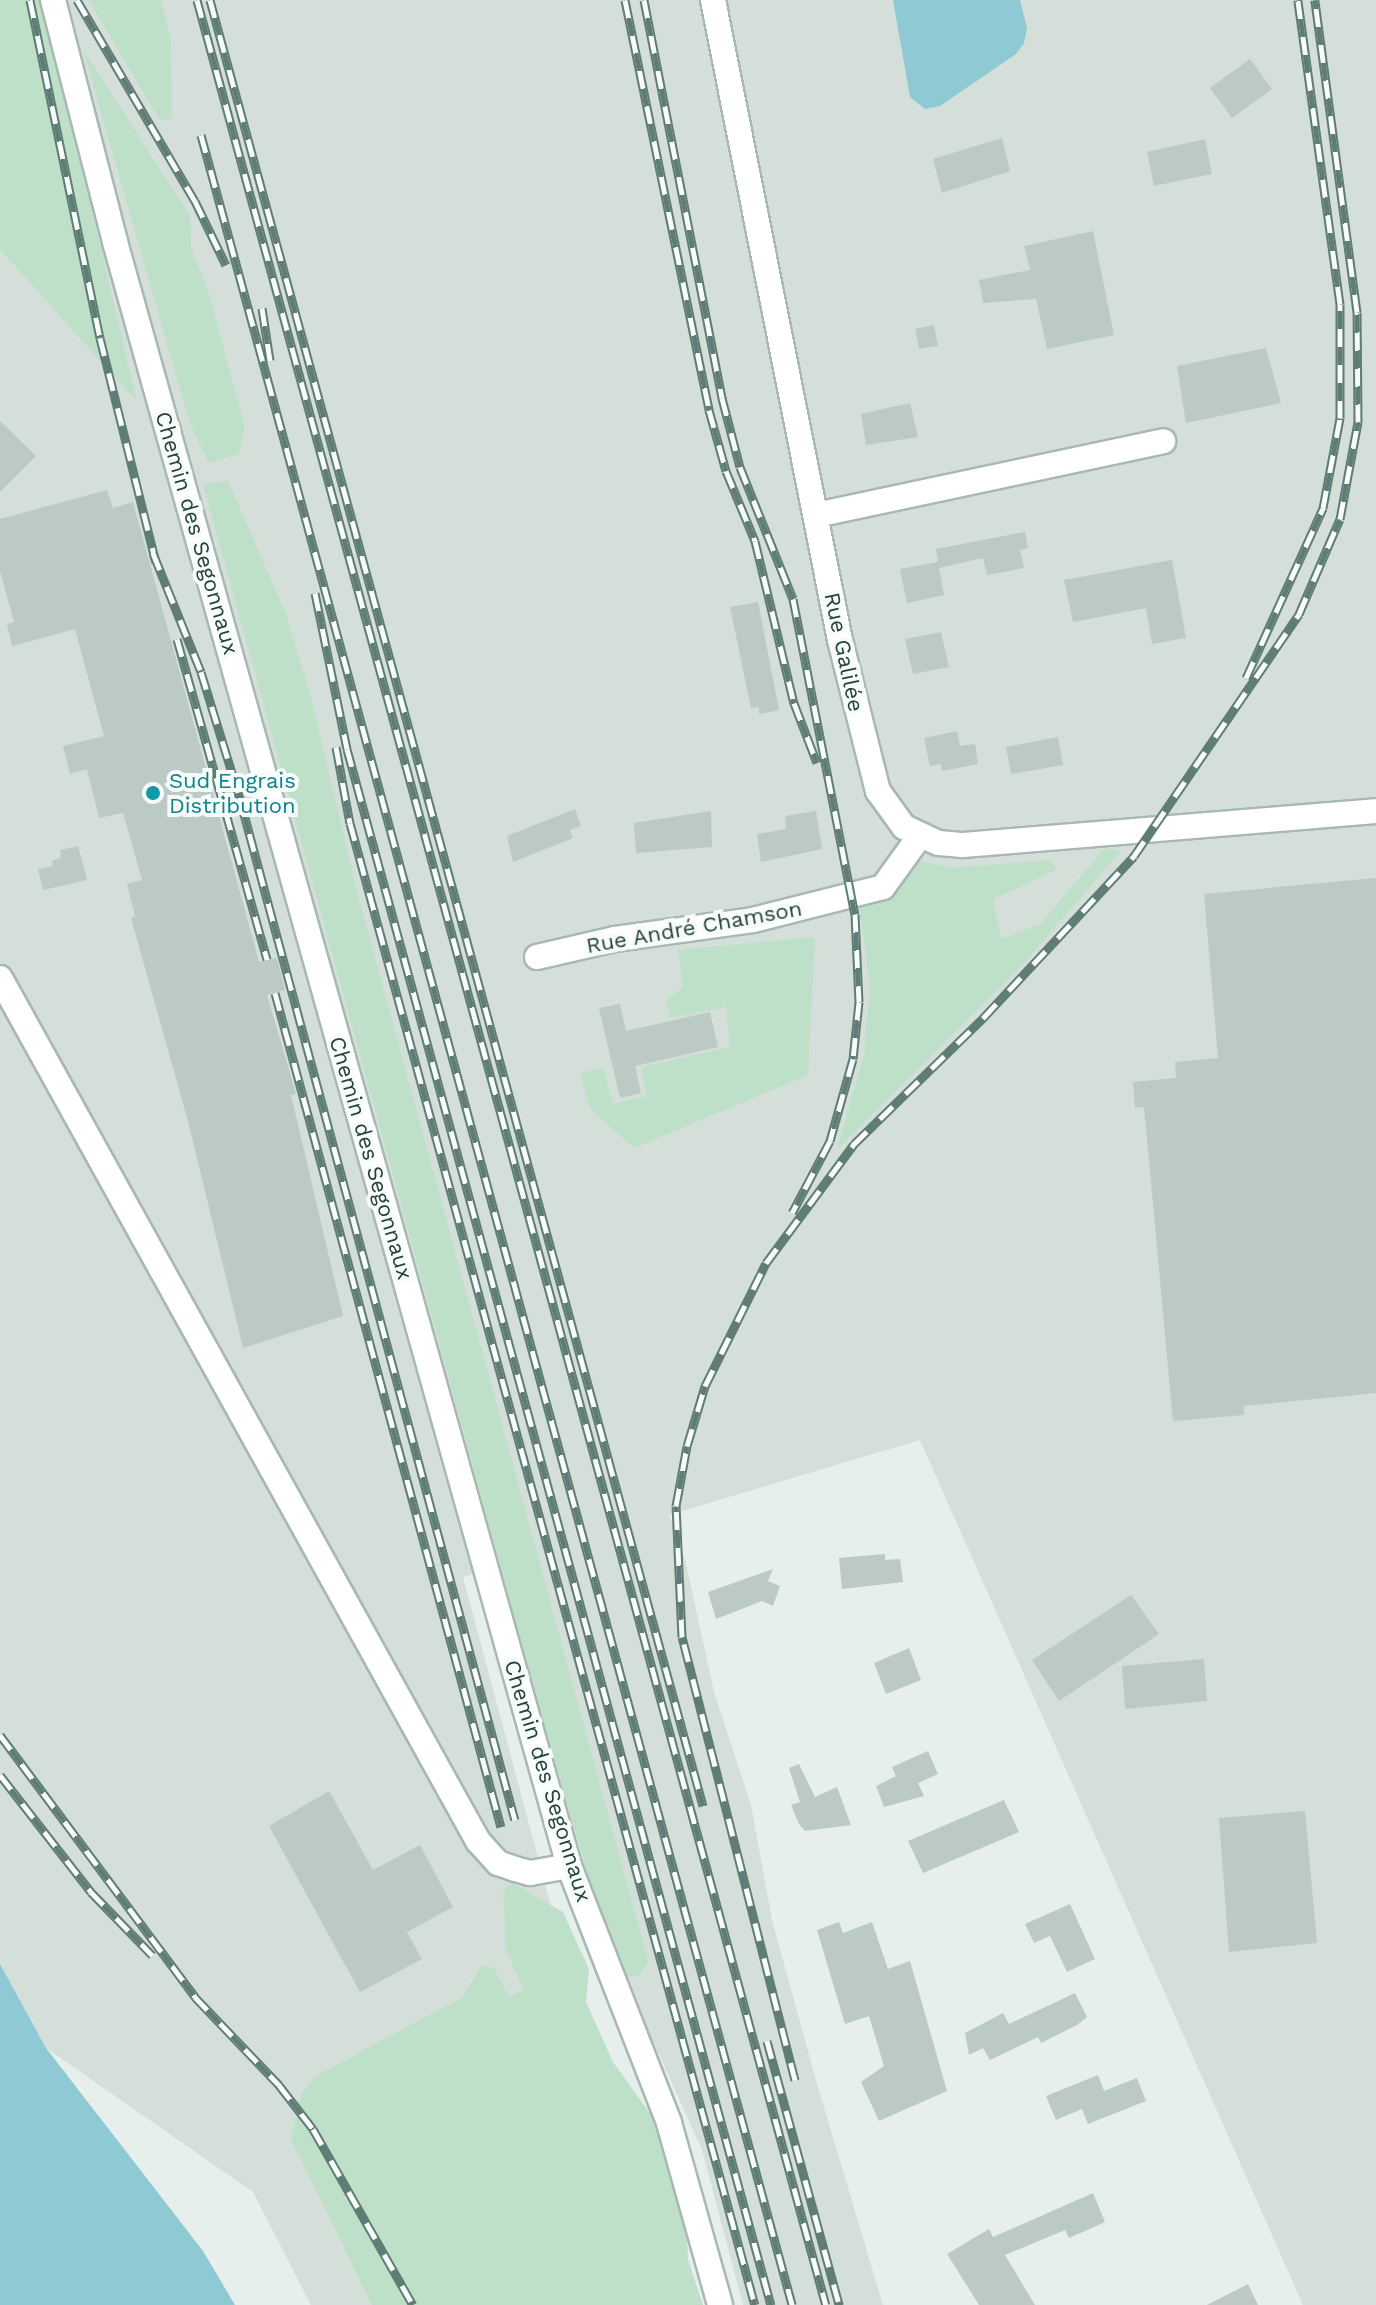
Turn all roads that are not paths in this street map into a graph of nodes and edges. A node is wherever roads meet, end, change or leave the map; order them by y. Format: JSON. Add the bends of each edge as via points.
{"nodes":[{"id":1,"x":53,"y":0,"type":"edge"},
{"id":2,"x":713,"y":0,"type":"edge"},
{"id":3,"x":1163,"y":441,"type":"dead end"},
{"id":4,"x":816,"y":515,"type":"junction"},
{"id":5,"x":1376,"y":811,"type":"edge"},
{"id":6,"x":919,"y":837,"type":"junction"},
{"id":7,"x":537,"y":957,"type":"dead end"},
{"id":8,"x":0,"y":978,"type":"edge"},
{"id":9,"x":569,"y":1866,"type":"junction"},
{"id":10,"x":720,"y":2305,"type":"edge"}],
"edges":[{"from":1,"to":9,"type":"street","name":"Chemin des Segonnaux","via":[[119,256]]},
{"from":2,"to":4,"type":"street","name":"Rue Galilée"},
{"from":3,"to":4,"type":"street"},
{"from":4,"to":6,"type":"street","name":"Rue Galilée","via":[[867,758],[891,810]]},
{"from":5,"to":6,"type":"street","via":[[963,845]]},
{"from":6,"to":7,"type":"street","name":"Rue André Chamson","via":[[883,887],[753,920],[615,939]]},
{"from":8,"to":9,"type":"street","via":[[478,1841],[498,1863],[530,1873]]},
{"from":9,"to":10,"type":"street","name":"Chemin des Segonnaux","via":[[669,2123]]}]}
